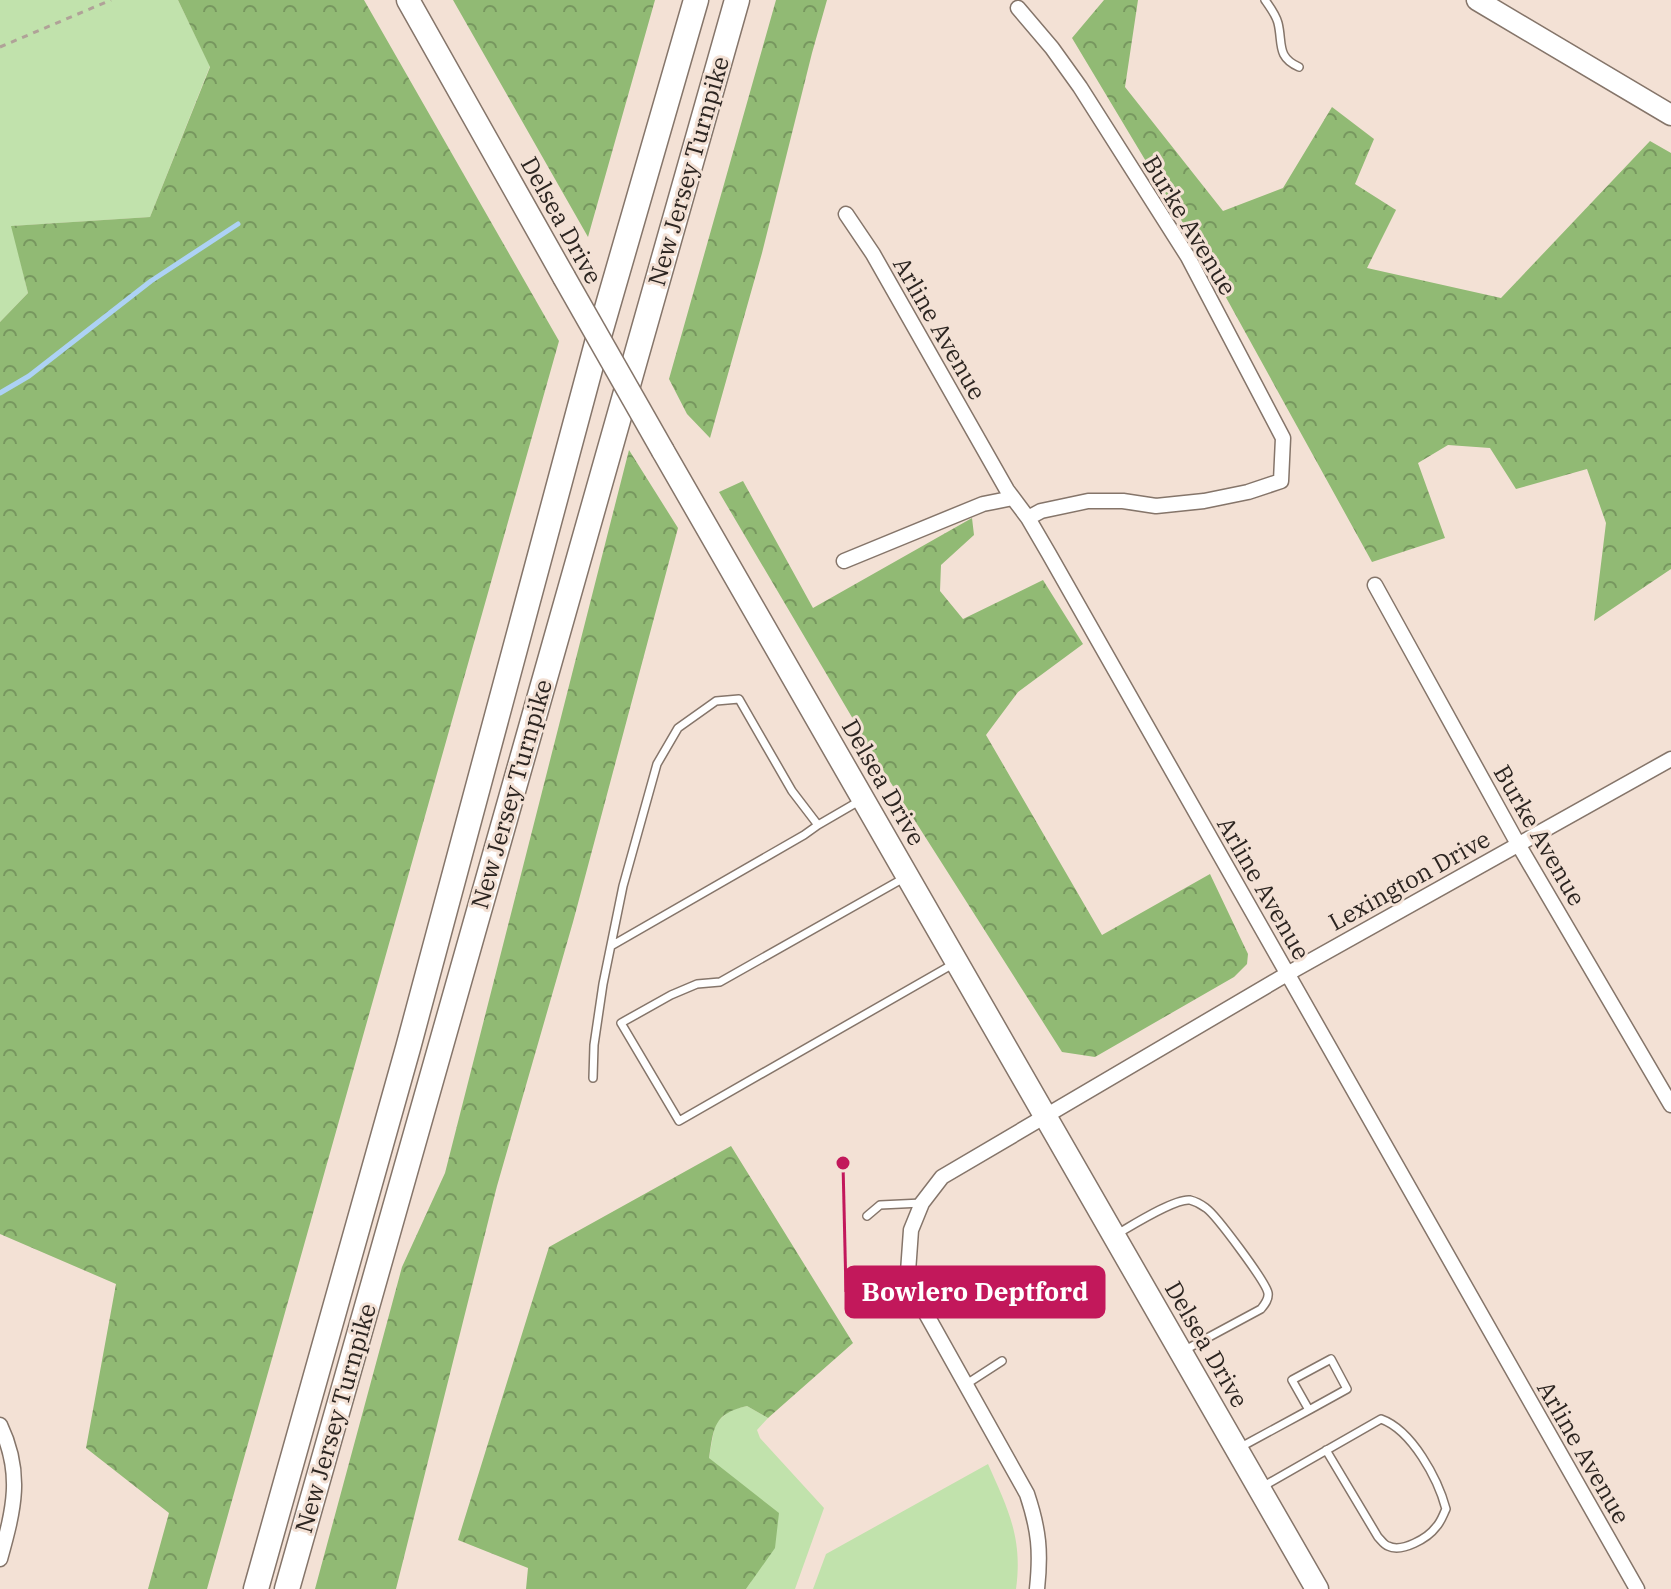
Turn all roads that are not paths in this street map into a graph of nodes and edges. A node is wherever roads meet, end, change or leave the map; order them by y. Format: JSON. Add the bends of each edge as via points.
{"nodes":[{"id":1,"x":408,"y":0,"type":"edge"},
{"id":2,"x":696,"y":0,"type":"edge"},
{"id":3,"x":737,"y":0,"type":"edge"},
{"id":4,"x":1265,"y":0,"type":"edge"},
{"id":5,"x":1477,"y":0,"type":"edge"},
{"id":6,"x":1018,"y":8,"type":"dead end"},
{"id":7,"x":1299,"y":67,"type":"dead end"},
{"id":8,"x":1671,"y":115,"type":"edge"},
{"id":9,"x":846,"y":214,"type":"dead end"},
{"id":10,"x":1013,"y":498,"type":"junction"},
{"id":11,"x":1028,"y":518,"type":"junction"},
{"id":12,"x":844,"y":561,"type":"dead end"},
{"id":13,"x":1375,"y":585,"type":"dead end"},
{"id":14,"x":1671,"y":759,"type":"edge"},
{"id":15,"x":863,"y":799,"type":"junction"},
{"id":16,"x":818,"y":825,"type":"junction"},
{"id":17,"x":1518,"y":844,"type":"junction"},
{"id":18,"x":908,"y":876,"type":"junction"},
{"id":19,"x":611,"y":946,"type":"junction"},
{"id":20,"x":957,"y":962,"type":"junction"},
{"id":21,"x":1287,"y":974,"type":"junction"},
{"id":22,"x":593,"y":1078,"type":"dead end"},
{"id":23,"x":1671,"y":1105,"type":"edge"},
{"id":24,"x":1045,"y":1115,"type":"junction"},
{"id":25,"x":922,"y":1203,"type":"junction"},
{"id":26,"x":867,"y":1216,"type":"dead end"},
{"id":27,"x":1114,"y":1236,"type":"junction"},
{"id":28,"x":1181,"y":1352,"type":"junction"},
{"id":29,"x":1002,"y":1361,"type":"dead end"},
{"id":30,"x":965,"y":1385,"type":"junction"},
{"id":31,"x":1309,"y":1410,"type":"junction"},
{"id":32,"x":0,"y":1425,"type":"edge"},
{"id":33,"x":1237,"y":1449,"type":"junction"},
{"id":34,"x":1326,"y":1450,"type":"junction"},
{"id":35,"x":1260,"y":1488,"type":"junction"},
{"id":36,"x":0,"y":1559,"type":"edge"},
{"id":37,"x":256,"y":1589,"type":"edge"},
{"id":38,"x":287,"y":1589,"type":"edge"},
{"id":39,"x":1037,"y":1589,"type":"edge"},
{"id":40,"x":1317,"y":1589,"type":"edge"},
{"id":41,"x":1637,"y":1589,"type":"edge"}],
"edges":[{"from":1,"to":15,"type":"main road","name":"Delsea Drive","bridge":true},
{"from":2,"to":37,"type":"highway","name":"New Jersey Turnpike"},
{"from":3,"to":38,"type":"highway","name":"New Jersey Turnpike"},
{"from":4,"to":7,"type":"lane","via":[[1278,21],[1282,53]]},
{"from":5,"to":8,"type":"street"},
{"from":6,"to":11,"type":"street","name":"Burke Avenue","via":[[1080,87],[1188,257],[1283,438],[1281,481],[1248,492],[1156,506],[1088,501]]},
{"from":9,"to":10,"type":"street","name":"Arline Avenue"},
{"from":10,"to":11,"type":"street","name":"Arline Avenue"},
{"from":10,"to":12,"type":"street","via":[[983,504]]},
{"from":11,"to":21,"type":"street","name":"Arline Avenue"},
{"from":13,"to":17,"type":"street","name":"Burke Avenue"},
{"from":14,"to":17,"type":"street","name":"Lexington Drive"},
{"from":15,"to":16,"type":"lane"},
{"from":15,"to":18,"type":"main road","name":"Delsea Drive"},
{"from":16,"to":19,"type":"lane"},
{"from":16,"to":19,"type":"lane","via":[[739,699],[716,701],[678,728],[657,764]]},
{"from":17,"to":21,"type":"street","name":"Lexington Drive"},
{"from":17,"to":23,"type":"street","name":"Burke Avenue"},
{"from":18,"to":20,"type":"main road","name":"Delsea Drive"},
{"from":18,"to":20,"type":"lane","via":[[720,982],[697,984],[621,1023],[679,1121]]},
{"from":19,"to":22,"type":"lane"},
{"from":20,"to":24,"type":"main road","name":"Delsea Drive"},
{"from":21,"to":24,"type":"street","name":"Lexington Drive"},
{"from":21,"to":41,"type":"street","name":"Arline Avenue"},
{"from":24,"to":25,"type":"street","name":"Lexington Drive","via":[[942,1177]]},
{"from":24,"to":27,"type":"main road","name":"Delsea Drive"},
{"from":25,"to":26,"type":"lane","via":[[880,1205]]},
{"from":25,"to":30,"type":"street","via":[[911,1230],[908,1272]]},
{"from":27,"to":28,"type":"main road","name":"Delsea Drive"},
{"from":27,"to":28,"type":"lane","via":[[1191,1200],[1208,1209],[1268,1291],[1261,1309]]},
{"from":28,"to":33,"type":"main road","name":"Delsea Drive"},
{"from":29,"to":30,"type":"lane"},
{"from":30,"to":39,"type":"street","via":[[1027,1494],[1040,1543]]},
{"from":31,"to":31,"type":"lane","via":[[1292,1380],[1331,1359],[1347,1389]]},
{"from":31,"to":33,"type":"lane"},
{"from":32,"to":36,"type":"street","via":[[15,1477]]},
{"from":33,"to":35,"type":"main road","name":"Delsea Drive"},
{"from":34,"to":34,"type":"lane","via":[[1381,1419],[1391,1422],[1419,1453],[1439,1488],[1446,1509],[1438,1525],[1414,1544],[1386,1546]]},
{"from":34,"to":35,"type":"lane"},
{"from":35,"to":40,"type":"main road","name":"Delsea Drive"}]}
